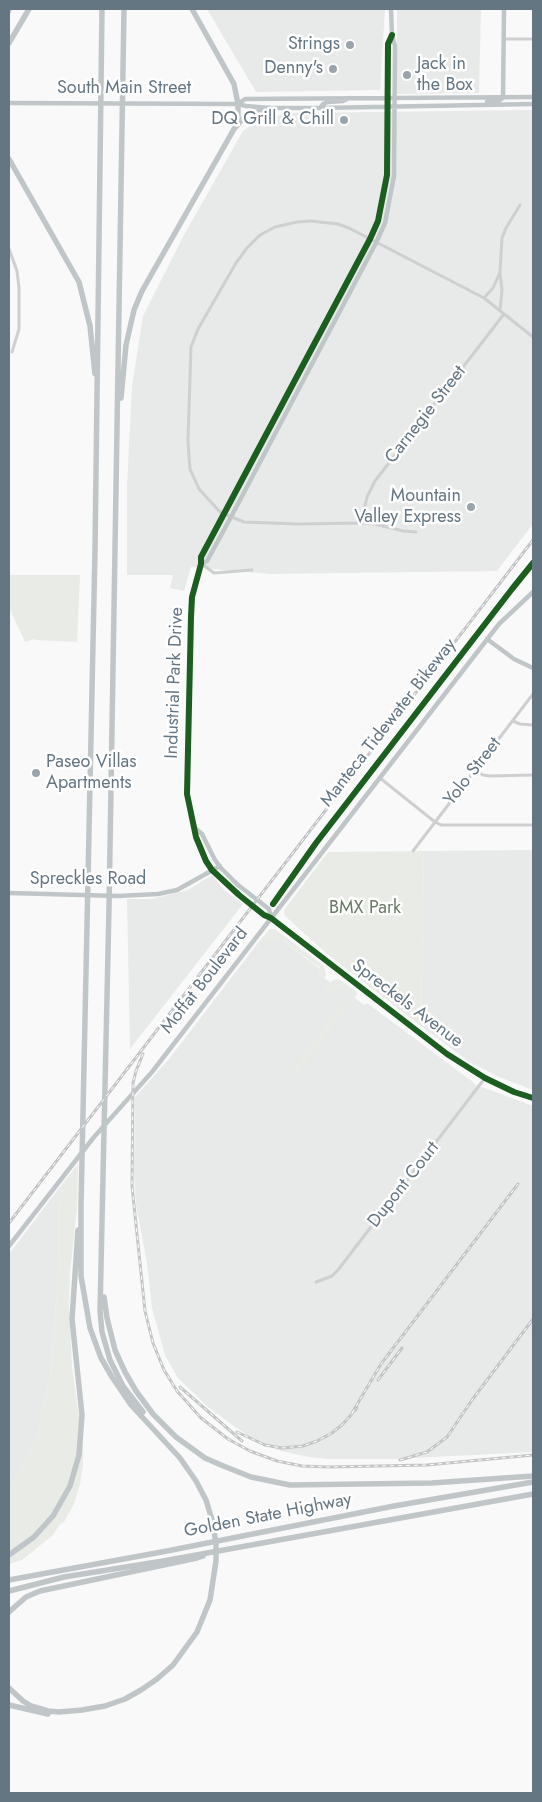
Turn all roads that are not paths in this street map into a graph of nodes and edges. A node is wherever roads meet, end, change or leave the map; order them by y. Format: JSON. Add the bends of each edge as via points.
{"nodes":[{"id":1,"x":11,"y":9,"type":"edge"},
{"id":2,"x":29,"y":9,"type":"edge"},
{"id":3,"x":102,"y":9,"type":"edge"},
{"id":4,"x":124,"y":9,"type":"edge"},
{"id":5,"x":192,"y":9,"type":"edge"},
{"id":6,"x":392,"y":9,"type":"edge"},
{"id":7,"x":504,"y":9,"type":"edge"},
{"id":8,"x":9,"y":13,"type":"edge"},
{"id":9,"x":392,"y":35,"type":"junction"},
{"id":10,"x":504,"y":39,"type":"junction"},
{"id":11,"x":533,"y":39,"type":"edge"},
{"id":12,"x":9,"y":43,"type":"edge"},
{"id":13,"x":351,"y":97,"type":"junction"},
{"id":14,"x":388,"y":97,"type":"junction"},
{"id":15,"x":533,"y":97,"type":"edge"},
{"id":16,"x":394,"y":98,"type":"junction"},
{"id":17,"x":503,"y":98,"type":"junction"},
{"id":18,"x":288,"y":99,"type":"junction"},
{"id":19,"x":9,"y":103,"type":"edge"},
{"id":20,"x":238,"y":104,"type":"junction"},
{"id":21,"x":533,"y":104,"type":"edge"},
{"id":22,"x":479,"y":105,"type":"junction"},
{"id":23,"x":387,"y":106,"type":"junction"},
{"id":24,"x":394,"y":106,"type":"junction"},
{"id":25,"x":269,"y":108,"type":"junction"},
{"id":26,"x":288,"y":108,"type":"junction"},
{"id":27,"x":320,"y":108,"type":"junction"},
{"id":28,"x":234,"y":129,"type":"junction"},
{"id":29,"x":9,"y":159,"type":"edge"},
{"id":30,"x":520,"y":204,"type":"dead end"},
{"id":31,"x":370,"y":239,"type":"junction"},
{"id":32,"x":376,"y":243,"type":"junction"},
{"id":33,"x":9,"y":249,"type":"edge"},
{"id":34,"x":500,"y":272,"type":"junction"},
{"id":35,"x":339,"y":297,"type":"junction"},
{"id":36,"x":484,"y":298,"type":"junction"},
{"id":37,"x":345,"y":301,"type":"junction"},
{"id":38,"x":500,"y":311,"type":"junction"},
{"id":39,"x":504,"y":314,"type":"junction"},
{"id":40,"x":322,"y":328,"type":"junction"},
{"id":41,"x":329,"y":332,"type":"junction"},
{"id":42,"x":533,"y":337,"type":"edge"},
{"id":43,"x":12,"y":352,"type":"dead end"},
{"id":44,"x":97,"y":383,"type":"junction"},
{"id":45,"x":118,"y":412,"type":"junction"},
{"id":46,"x":224,"y":514,"type":"junction"},
{"id":47,"x":230,"y":517,"type":"junction"},
{"id":48,"x":362,"y":523,"type":"junction"},
{"id":49,"x":416,"y":532,"type":"dead end"},
{"id":50,"x":201,"y":564,"type":"junction"},
{"id":51,"x":252,"y":570,"type":"dead end"},
{"id":52,"x":533,"y":592,"type":"edge"},
{"id":53,"x":487,"y":639,"type":"junction"},
{"id":54,"x":533,"y":668,"type":"edge"},
{"id":55,"x":533,"y":694,"type":"edge"},
{"id":56,"x":513,"y":721,"type":"junction"},
{"id":57,"x":533,"y":725,"type":"edge"},
{"id":58,"x":475,"y":770,"type":"junction"},
{"id":59,"x":533,"y":775,"type":"edge"},
{"id":60,"x":380,"y":778,"type":"junction"},
{"id":61,"x":435,"y":822,"type":"junction"},
{"id":62,"x":533,"y":825,"type":"edge"},
{"id":63,"x":195,"y":828,"type":"junction"},
{"id":64,"x":413,"y":851,"type":"dead end"},
{"id":65,"x":220,"y":866,"type":"junction"},
{"id":66,"x":212,"y":870,"type":"junction"},
{"id":67,"x":9,"y":894,"type":"edge"},
{"id":68,"x":271,"y":918,"type":"junction"},
{"id":69,"x":485,"y":1078,"type":"junction"},
{"id":70,"x":533,"y":1098,"type":"edge"},
{"id":71,"x":81,"y":1206,"type":"junction"},
{"id":72,"x":9,"y":1246,"type":"edge"},
{"id":73,"x":102,"y":1279,"type":"junction"},
{"id":74,"x":316,"y":1282,"type":"dead end"},
{"id":75,"x":533,"y":1476,"type":"edge"},
{"id":76,"x":533,"y":1482,"type":"edge"},
{"id":77,"x":533,"y":1494,"type":"edge"},
{"id":78,"x":216,"y":1529,"type":"junction"},
{"id":79,"x":213,"y":1551,"type":"junction"},
{"id":80,"x":9,"y":1555,"type":"edge"},
{"id":81,"x":218,"y":1561,"type":"junction"},
{"id":82,"x":9,"y":1580,"type":"edge"},
{"id":83,"x":9,"y":1591,"type":"edge"},
{"id":84,"x":9,"y":1612,"type":"edge"},
{"id":85,"x":9,"y":1688,"type":"edge"},
{"id":86,"x":9,"y":1705,"type":"edge"}],
"edges":[{"from":1,"to":8,"type":"street"},
{"from":2,"to":12,"type":"highway"},
{"from":3,"to":44,"type":"highway"},
{"from":4,"to":45,"type":"highway"},
{"from":5,"to":20,"type":"highway","via":[[234,84]]},
{"from":6,"to":9,"type":"street"},
{"from":7,"to":10,"type":"street"},
{"from":9,"to":14,"type":"street","name":"Industrial Park Drive","via":[[388,44]]},
{"from":9,"to":16,"type":"street","name":"Industrial Park Drive","via":[[395,46]]},
{"from":10,"to":11,"type":"street"},
{"from":10,"to":17,"type":"street"},
{"from":13,"to":14,"type":"street","name":"South Main Street"},
{"from":13,"to":18,"type":"street","name":"South Main Street"},
{"from":13,"to":27,"type":"street","via":[[323,104]]},
{"from":14,"to":16,"type":"street","name":"South Main Street"},
{"from":14,"to":23,"type":"street","name":"Industrial Park Drive"},
{"from":15,"to":17,"type":"street","name":"South Main Street"},
{"from":16,"to":17,"type":"street","name":"South Main Street"},
{"from":16,"to":24,"type":"street","name":"Industrial Park Drive"},
{"from":17,"to":22,"type":"street"},
{"from":18,"to":20,"type":"street","name":"South Main Street","via":[[245,100]]},
{"from":18,"to":26,"type":"street"},
{"from":19,"to":20,"type":"street","name":"South Main Street"},
{"from":20,"to":25,"type":"street","name":"South Main Street"},
{"from":20,"to":28,"type":"highway"},
{"from":21,"to":22,"type":"street","name":"South Main Street"},
{"from":22,"to":24,"type":"street","name":"South Main Street"},
{"from":23,"to":24,"type":"street","name":"South Main Street"},
{"from":23,"to":27,"type":"street","name":"South Main Street"},
{"from":23,"to":31,"type":"street","name":"Industrial Park Drive","via":[[385,192]]},
{"from":24,"to":32,"type":"street","name":"Industrial Park Drive","via":[[392,194]]},
{"from":25,"to":26,"type":"street","name":"South Main Street"},
{"from":25,"to":28,"type":"highway","via":[[245,116]]},
{"from":26,"to":27,"type":"street","name":"South Main Street"},
{"from":28,"to":45,"type":"highway","via":[[134,310]]},
{"from":29,"to":44,"type":"highway","via":[[79,282],[90,326]]},
{"from":30,"to":34,"type":"street","via":[[502,238]]},
{"from":31,"to":32,"type":"street"},
{"from":31,"to":35,"type":"street","name":"Industrial Park Drive"},
{"from":31,"to":46,"type":"street","via":[[338,224],[311,221],[284,224],[266,231],[236,263],[198,329],[191,347],[189,462],[199,489]]},
{"from":32,"to":36,"type":"street"},
{"from":32,"to":37,"type":"street","name":"Industrial Park Drive"},
{"from":33,"to":43,"type":"street","via":[[19,288],[18,329]]},
{"from":34,"to":36,"type":"street"},
{"from":34,"to":38,"type":"street"},
{"from":35,"to":37,"type":"street"},
{"from":35,"to":40,"type":"street","name":"Industrial Park Drive"},
{"from":36,"to":38,"type":"street"},
{"from":37,"to":41,"type":"street","name":"Industrial Park Drive"},
{"from":38,"to":39,"type":"street"},
{"from":39,"to":42,"type":"street"},
{"from":39,"to":48,"type":"street","name":"Carnegie Street","via":[[373,483]]},
{"from":40,"to":41,"type":"street"},
{"from":40,"to":46,"type":"street","name":"Industrial Park Drive"},
{"from":41,"to":47,"type":"street","name":"Industrial Park Drive"},
{"from":44,"to":71,"type":"highway"},
{"from":45,"to":73,"type":"highway"},
{"from":46,"to":47,"type":"street"},
{"from":46,"to":50,"type":"street","name":"Industrial Park Drive","via":[[201,557]]},
{"from":47,"to":48,"type":"street","via":[[256,524]]},
{"from":47,"to":50,"type":"street","name":"Industrial Park Drive","via":[[207,561]]},
{"from":48,"to":49,"type":"street"},
{"from":50,"to":51,"type":"street","via":[[214,573]]},
{"from":50,"to":63,"type":"street","name":"Industrial Park Drive","via":[[192,597],[188,731],[187,794]]},
{"from":52,"to":53,"type":"street","name":"Moffat Boulevard"},
{"from":53,"to":54,"type":"street","via":[[514,659]]},
{"from":53,"to":60,"type":"street","name":"Moffat Boulevard"},
{"from":55,"to":56,"type":"street","name":"Yolo Street"},
{"from":56,"to":57,"type":"street"},
{"from":56,"to":58,"type":"street","name":"Yolo Street"},
{"from":58,"to":59,"type":"street","via":[[490,776]]},
{"from":58,"to":61,"type":"street","name":"Yolo Street"},
{"from":60,"to":61,"type":"street"},
{"from":60,"to":68,"type":"street","name":"Moffat Boulevard"},
{"from":61,"to":62,"type":"street","via":[[451,826]]},
{"from":61,"to":64,"type":"street","name":"Yolo Street"},
{"from":63,"to":65,"type":"street","name":"Industrial Park Drive","via":[[202,834]]},
{"from":63,"to":66,"type":"street","name":"Industrial Park Drive","via":[[201,850]]},
{"from":65,"to":66,"type":"street","name":"Spreckles Road"},
{"from":65,"to":68,"type":"street","name":"Industrial Park Drive","via":[[238,885],[269,908]]},
{"from":66,"to":67,"type":"street","name":"Spreckles Road","via":[[177,890],[158,894]]},
{"from":66,"to":68,"type":"street","name":"Industrial Park Drive"},
{"from":68,"to":69,"type":"street","name":"Spreckels Avenue","via":[[447,1054]]},
{"from":68,"to":72,"type":"street","name":"Moffat Boulevard","via":[[152,1072],[94,1137]]},
{"from":69,"to":70,"type":"street","name":"Spreckels Avenue"},
{"from":69,"to":74,"type":"street","name":"Dupont Court","via":[[338,1270]]},
{"from":71,"to":78,"type":"highway","via":[[83,1293],[90,1328],[101,1358],[131,1405],[190,1470],[206,1500]]},
{"from":71,"to":80,"type":"highway","via":[[72,1319],[82,1415],[79,1455],[70,1486],[53,1516],[34,1537]]},
{"from":73,"to":75,"type":"highway","via":[[106,1318],[113,1343],[136,1391],[176,1437],[221,1466],[251,1477],[290,1485],[432,1483]]},
{"from":73,"to":78,"type":"highway","via":[[102,1332],[116,1374],[131,1398],[182,1454],[198,1477],[212,1507]]},
{"from":76,"to":82,"type":"highway","name":"Golden State Highway"},
{"from":77,"to":79,"type":"highway","name":"Golden State Highway"},
{"from":78,"to":81,"type":"highway"},
{"from":79,"to":83,"type":"highway","name":"Golden State Highway","via":[[64,1577]]},
{"from":79,"to":84,"type":"highway","via":[[198,1558],[40,1591],[26,1597]]},
{"from":81,"to":85,"type":"highway","via":[[210,1600],[197,1632],[173,1665],[141,1690],[105,1706],[59,1712],[30,1706]]},
{"from":81,"to":86,"type":"highway","via":[[214,1601],[204,1625],[186,1655],[153,1686],[121,1704],[82,1714],[44,1714]]}]}
